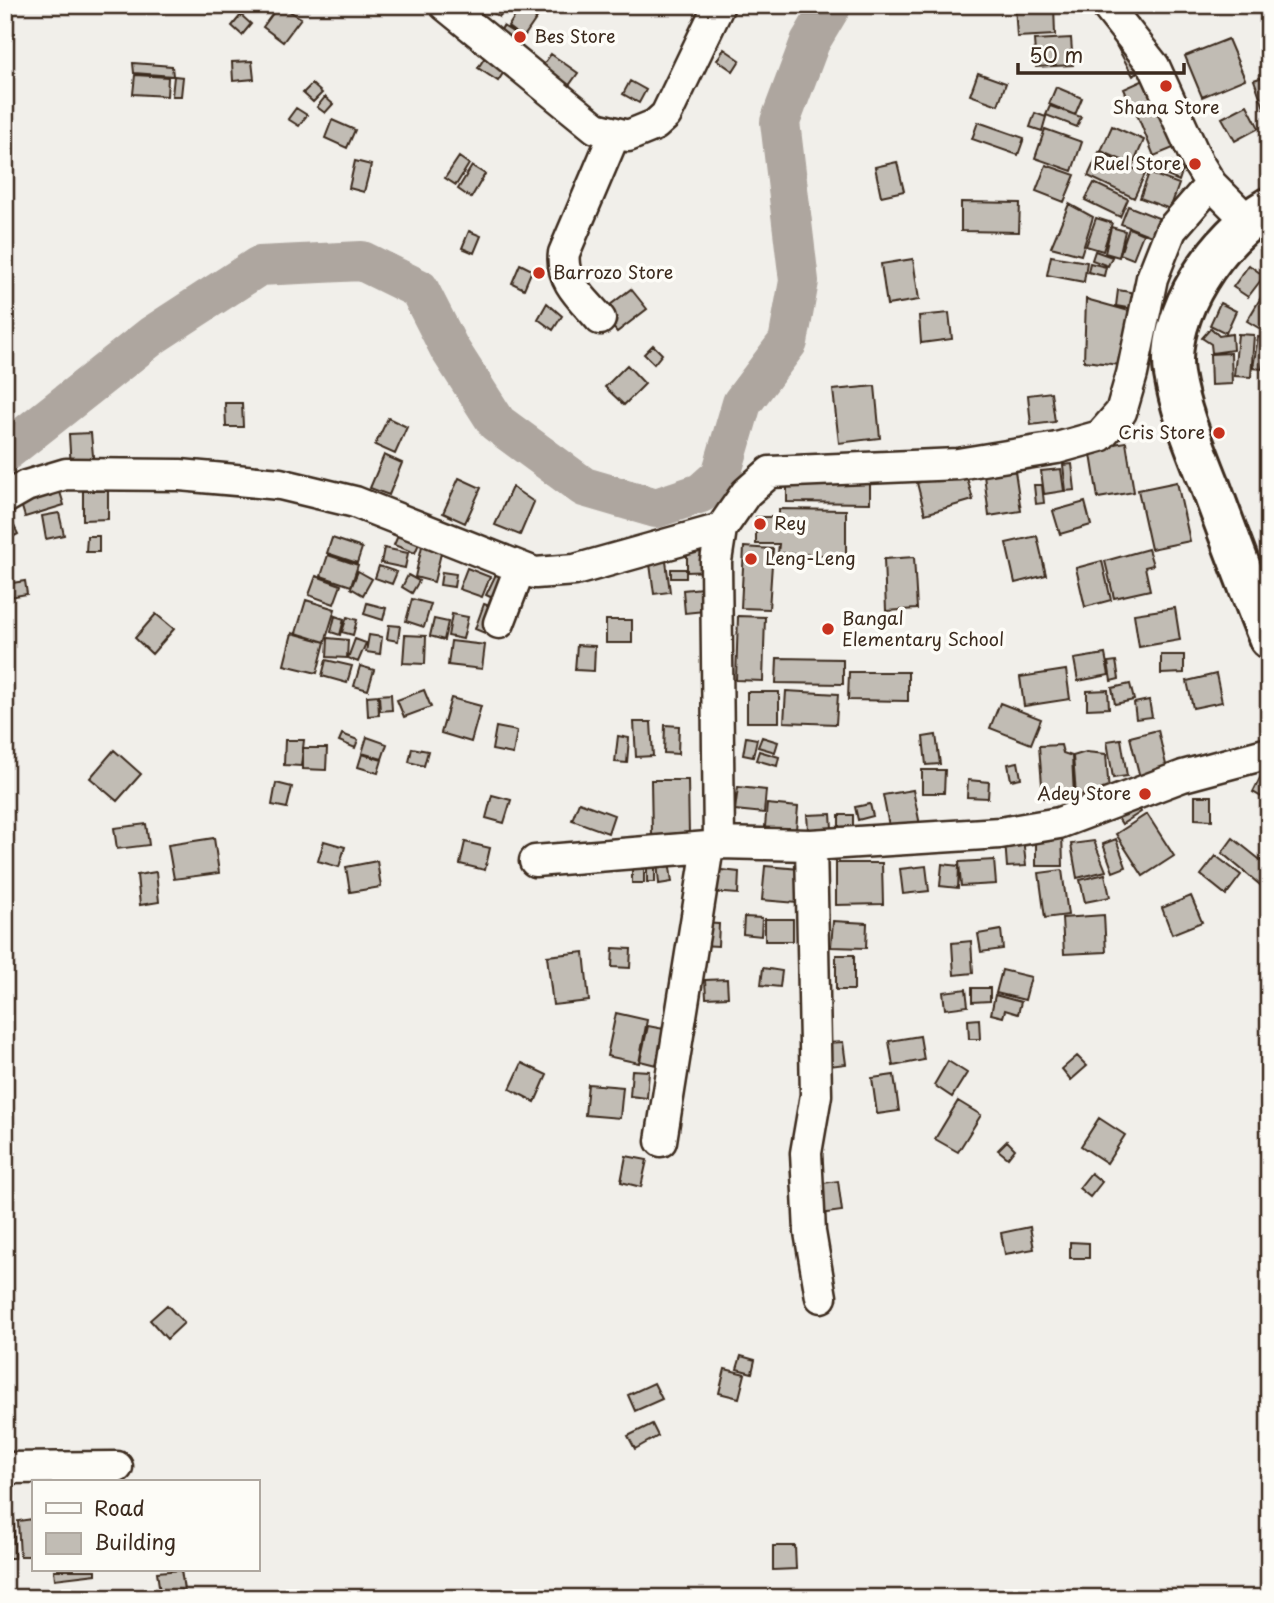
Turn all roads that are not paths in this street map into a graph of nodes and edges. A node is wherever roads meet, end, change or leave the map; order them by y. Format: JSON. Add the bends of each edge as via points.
{"nodes":[{"id":1,"x":446,"y":5,"type":"edge"},
{"id":2,"x":719,"y":5,"type":"edge"},
{"id":3,"x":1106,"y":5,"type":"edge"},
{"id":4,"x":615,"y":133,"type":"junction"},
{"id":5,"x":1211,"y":184,"type":"junction"},
{"id":6,"x":1258,"y":213,"type":"edge"},
{"id":7,"x":600,"y":319,"type":"dead end"},
{"id":8,"x":5,"y":498,"type":"edge"},
{"id":9,"x":721,"y":529,"type":"junction"},
{"id":10,"x":520,"y":568,"type":"junction"},
{"id":11,"x":499,"y":623,"type":"dead end"},
{"id":12,"x":1269,"y":639,"type":"edge"},
{"id":13,"x":1269,"y":753,"type":"edge"},
{"id":14,"x":714,"y":845,"type":"junction"},
{"id":15,"x":811,"y":845,"type":"junction"},
{"id":16,"x":534,"y":861,"type":"dead end"},
{"id":17,"x":661,"y":1141,"type":"dead end"},
{"id":18,"x":821,"y":1297,"type":"dead end"},
{"id":19,"x":117,"y":1467,"type":"dead end"},
{"id":20,"x":5,"y":1468,"type":"edge"}],
"edges":[{"from":1,"to":4,"type":"street","via":[[596,128]]},
{"from":2,"to":4,"type":"street","via":[[666,115],[628,136]]},
{"from":3,"to":5,"type":"street","via":[[1164,83]]},
{"from":4,"to":7,"type":"street","via":[[562,265],[571,284]]},
{"from":5,"to":6,"type":"street"},
{"from":5,"to":9,"type":"street","via":[[1171,230],[1152,278],[1121,412],[1100,436],[958,464],[770,472],[746,493]]},
{"from":6,"to":12,"type":"highway","via":[[1223,243],[1193,290],[1179,319],[1174,372],[1190,431]]},
{"from":8,"to":10,"type":"street","via":[[66,474],[180,475],[280,484],[355,502]]},
{"from":9,"to":10,"type":"street","via":[[575,570],[536,573]]},
{"from":9,"to":14,"type":"street","via":[[716,561]]},
{"from":10,"to":11,"type":"street"},
{"from":13,"to":15,"type":"street","via":[[1183,776],[1059,823],[1000,833]]},
{"from":14,"to":15,"type":"street"},
{"from":14,"to":16,"type":"street"},
{"from":14,"to":17,"type":"street"},
{"from":15,"to":18,"type":"street","via":[[816,1095],[806,1153],[810,1232]]},
{"from":19,"to":20,"type":"street"}]}
